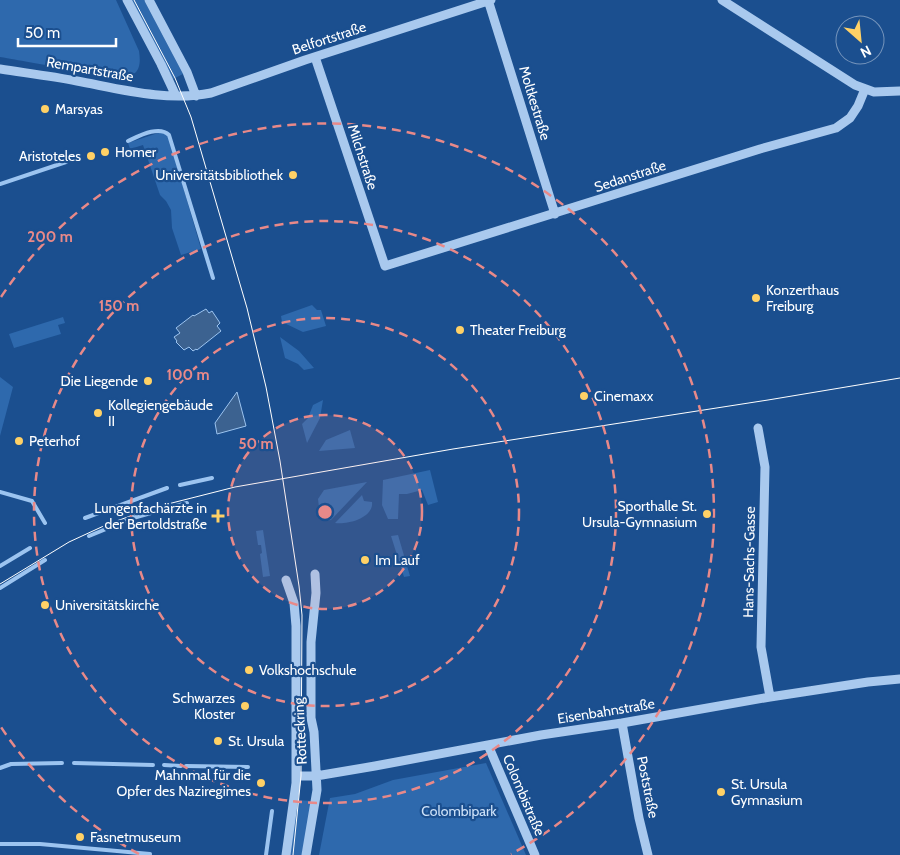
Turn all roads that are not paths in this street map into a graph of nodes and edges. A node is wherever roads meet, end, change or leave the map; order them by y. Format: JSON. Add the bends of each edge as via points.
{"nodes":[{"id":1,"x":127,"y":0,"type":"edge"},
{"id":2,"x":149,"y":0,"type":"edge"},
{"id":3,"x":489,"y":0,"type":"edge"},
{"id":4,"x":722,"y":0,"type":"edge"},
{"id":5,"x":316,"y":57,"type":"junction"},
{"id":6,"x":0,"y":69,"type":"edge"},
{"id":7,"x":865,"y":89,"type":"junction"},
{"id":8,"x":900,"y":91,"type":"edge"},
{"id":9,"x":176,"y":96,"type":"junction"},
{"id":10,"x":196,"y":96,"type":"junction"},
{"id":11,"x":555,"y":214,"type":"junction"},
{"id":12,"x":385,"y":266,"type":"joint"},
{"id":13,"x":758,"y":428,"type":"dead end"},
{"id":14,"x":315,"y":574,"type":"dead end"},
{"id":15,"x":286,"y":580,"type":"dead end"},
{"id":16,"x":900,"y":679,"type":"edge"},
{"id":17,"x":770,"y":697,"type":"junction"},
{"id":18,"x":622,"y":724,"type":"junction"},
{"id":19,"x":488,"y":745,"type":"junction"},
{"id":20,"x":296,"y":776,"type":"junction"},
{"id":21,"x":316,"y":776,"type":"junction"},
{"id":22,"x":286,"y":855,"type":"edge"},
{"id":23,"x":306,"y":855,"type":"edge"},
{"id":24,"x":535,"y":855,"type":"edge"},
{"id":25,"x":648,"y":855,"type":"edge"}],
"edges":[{"from":1,"to":9,"type":"street"},
{"from":2,"to":10,"type":"street"},
{"from":3,"to":5,"type":"street","name":"Belfortstraße"},
{"from":3,"to":11,"type":"street","name":"Moltkestraße"},
{"from":4,"to":7,"type":"street"},
{"from":5,"to":10,"type":"street","name":"Belfortstraße"},
{"from":5,"to":12,"type":"street","name":"Milchstraße"},
{"from":6,"to":9,"type":"street","name":"Rempartstraße"},
{"from":7,"to":8,"type":"street"},
{"from":7,"to":11,"type":"street","name":"Sedanstraße","via":[[850,118],[836,128]]},
{"from":9,"to":10,"type":"street","name":"Belfortstraße"},
{"from":11,"to":12,"type":"street","name":"Sedanstraße"},
{"from":13,"to":17,"type":"street","name":"Hans-Sachs-Gasse","via":[[766,467],[761,646]]},
{"from":14,"to":21,"type":"street","name":"Rotteckring","via":[[311,718]]},
{"from":15,"to":20,"type":"street","name":"Rotteckring","via":[[294,603],[296,626]]},
{"from":16,"to":17,"type":"street","name":"Eisenbahnstraße"},
{"from":17,"to":18,"type":"street","name":"Eisenbahnstraße"},
{"from":18,"to":19,"type":"street","name":"Eisenbahnstraße"},
{"from":18,"to":25,"type":"street","name":"Poststraße"},
{"from":19,"to":21,"type":"street","name":"Eisenbahnstraße"},
{"from":19,"to":24,"type":"street","name":"Colombistraße"},
{"from":20,"to":21,"type":"street","name":"Eisenbahnstraße"},
{"from":20,"to":22,"type":"street","name":"Rotteckring"},
{"from":21,"to":23,"type":"street","name":"Rotteckring","via":[[316,800]]}]}
